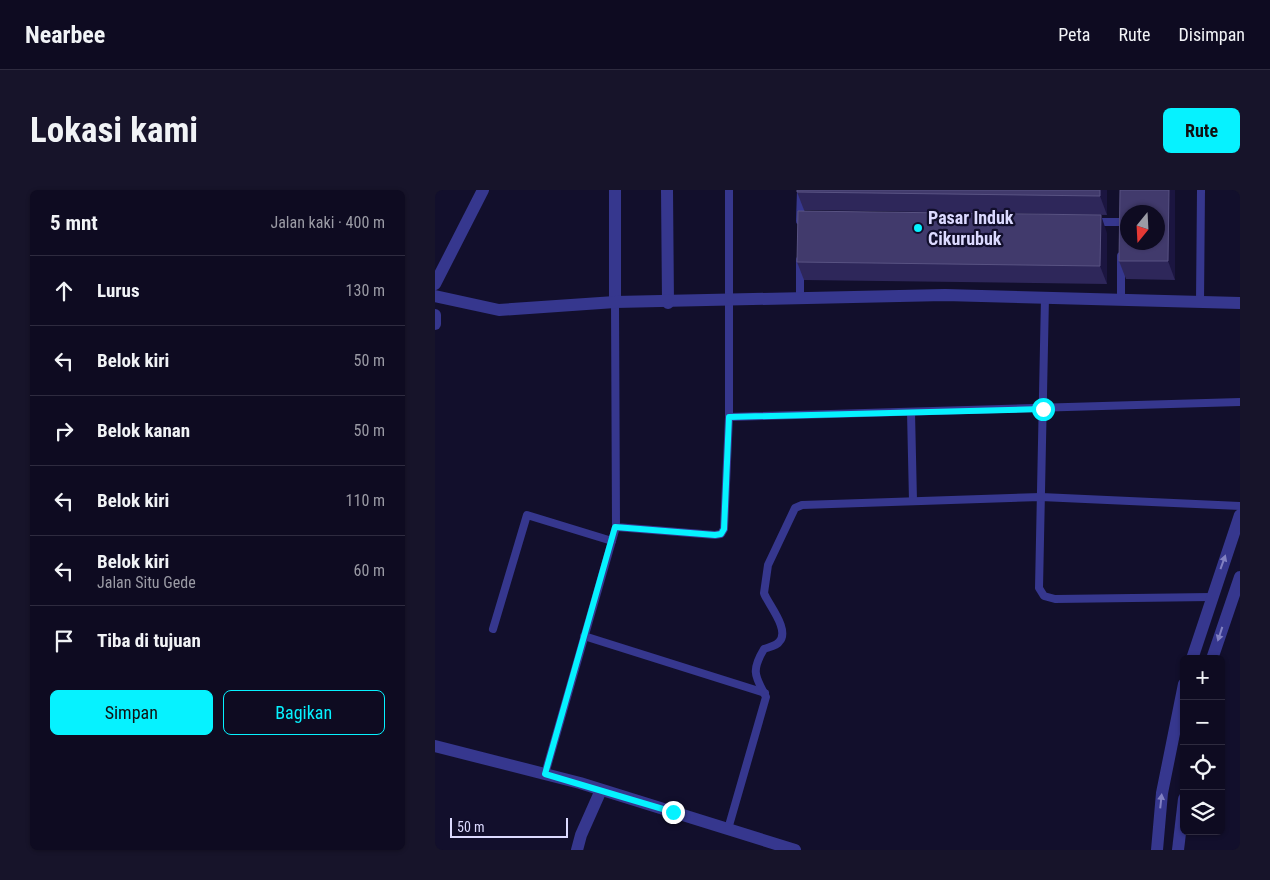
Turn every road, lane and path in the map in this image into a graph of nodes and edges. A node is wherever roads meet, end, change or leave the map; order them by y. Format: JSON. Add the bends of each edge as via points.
{"nodes":[{"id":1,"x":483,"y":190,"type":"edge"},
{"id":2,"x":615,"y":190,"type":"edge"},
{"id":3,"x":667,"y":190,"type":"edge"},
{"id":4,"x":729,"y":190,"type":"edge"},
{"id":5,"x":801,"y":190,"type":"edge"},
{"id":6,"x":1201,"y":190,"type":"edge"},
{"id":7,"x":1120,"y":218,"type":"edge"},
{"id":8,"x":1083,"y":223,"type":"edge"},
{"id":9,"x":810,"y":227,"type":"edge"},
{"id":10,"x":1121,"y":251,"type":"edge"},
{"id":11,"x":800,"y":254,"type":"edge"},
{"id":12,"x":435,"y":284,"type":"edge"},
{"id":13,"x":435,"y":296,"type":"edge"},
{"id":14,"x":1045,"y":297,"type":"junction"},
{"id":15,"x":800,"y":298,"type":"junction"},
{"id":16,"x":1121,"y":299,"type":"junction"},
{"id":17,"x":728,"y":300,"type":"junction"},
{"id":18,"x":615,"y":302,"type":"junction"},
{"id":19,"x":1200,"y":302,"type":"junction"},
{"id":20,"x":668,"y":303,"type":"junction"},
{"id":21,"x":1240,"y":303,"type":"edge"},
{"id":22,"x":435,"y":315,"type":"edge"},
{"id":23,"x":435,"y":324,"type":"edge"},
{"id":24,"x":1240,"y":402,"type":"edge"},
{"id":25,"x":1043,"y":409,"type":"junction"},
{"id":26,"x":911,"y":412,"type":"junction"},
{"id":27,"x":729,"y":417,"type":"junction"},
{"id":28,"x":1041,"y":497,"type":"junction"},
{"id":29,"x":913,"y":501,"type":"junction"},
{"id":30,"x":1240,"y":506,"type":"edge"},
{"id":31,"x":1240,"y":515,"type":"edge"},
{"id":32,"x":615,"y":527,"type":"junction"},
{"id":33,"x":612,"y":541,"type":"junction"},
{"id":34,"x":1240,"y":577,"type":"edge"},
{"id":35,"x":1211,"y":596,"type":"junction"},
{"id":36,"x":493,"y":629,"type":"dead end"},
{"id":37,"x":583,"y":636,"type":"junction"},
{"id":38,"x":1193,"y":655,"type":"edge"},
{"id":39,"x":1213,"y":655,"type":"edge"},
{"id":40,"x":765,"y":693,"type":"junction"},
{"id":41,"x":1181,"y":700,"type":"edge"},
{"id":42,"x":435,"y":746,"type":"edge"},
{"id":43,"x":545,"y":774,"type":"junction"},
{"id":44,"x":601,"y":790,"type":"junction"},
{"id":45,"x":728,"y":829,"type":"junction"},
{"id":46,"x":1180,"y":833,"type":"edge"},
{"id":47,"x":577,"y":850,"type":"edge"},
{"id":48,"x":795,"y":850,"type":"edge"},
{"id":49,"x":1157,"y":850,"type":"edge"},
{"id":50,"x":1178,"y":850,"type":"edge"}],
"edges":[{"from":1,"to":12,"type":"street"},
{"from":2,"to":18,"type":"street"},
{"from":3,"to":20,"type":"street"},
{"from":4,"to":17,"type":"lane"},
{"from":5,"to":9,"type":"lane","via":[[801,227]]},
{"from":6,"to":19,"type":"lane"},
{"from":7,"to":8,"type":"lane"},
{"from":10,"to":16,"type":"lane"},
{"from":11,"to":15,"type":"lane"},
{"from":13,"to":18,"type":"street","via":[[499,310]]},
{"from":14,"to":15,"type":"street"},
{"from":14,"to":16,"type":"street"},
{"from":14,"to":25,"type":"lane"},
{"from":15,"to":17,"type":"street"},
{"from":16,"to":19,"type":"street"},
{"from":17,"to":20,"type":"street"},
{"from":17,"to":27,"type":"lane"},
{"from":18,"to":20,"type":"street"},
{"from":18,"to":32,"type":"lane"},
{"from":19,"to":21,"type":"street"},
{"from":22,"to":23,"type":"street"},
{"from":24,"to":25,"type":"lane"},
{"from":25,"to":26,"type":"lane"},
{"from":25,"to":28,"type":"lane"},
{"from":26,"to":27,"type":"lane"},
{"from":26,"to":29,"type":"lane"},
{"from":27,"to":32,"type":"lane","via":[[724,529],[721,534]]},
{"from":28,"to":29,"type":"lane"},
{"from":28,"to":30,"type":"lane"},
{"from":28,"to":35,"type":"lane","via":[[1039,588],[1044,596],[1055,599]]},
{"from":29,"to":40,"type":"lane","via":[[802,505],[795,508],[768,565],[764,594],[779,616],[781,638],[779,643],[764,649],[755,675]]},
{"from":35,"to":31,"type":"street","one_way":true},
{"from":32,"to":33,"type":"lane"},
{"from":33,"to":36,"type":"lane","via":[[527,515]]},
{"from":33,"to":37,"type":"lane"},
{"from":34,"to":39,"type":"street","one_way":true},
{"from":35,"to":38,"type":"street"},
{"from":37,"to":40,"type":"lane"},
{"from":37,"to":43,"type":"lane"},
{"from":40,"to":45,"type":"lane"},
{"from":49,"to":41,"type":"street","one_way":true,"via":[[1162,793]]},
{"from":42,"to":43,"type":"street"},
{"from":43,"to":44,"type":"street"},
{"from":44,"to":45,"type":"street"},
{"from":44,"to":47,"type":"street"},
{"from":45,"to":48,"type":"street"},
{"from":46,"to":50,"type":"street"}]}
